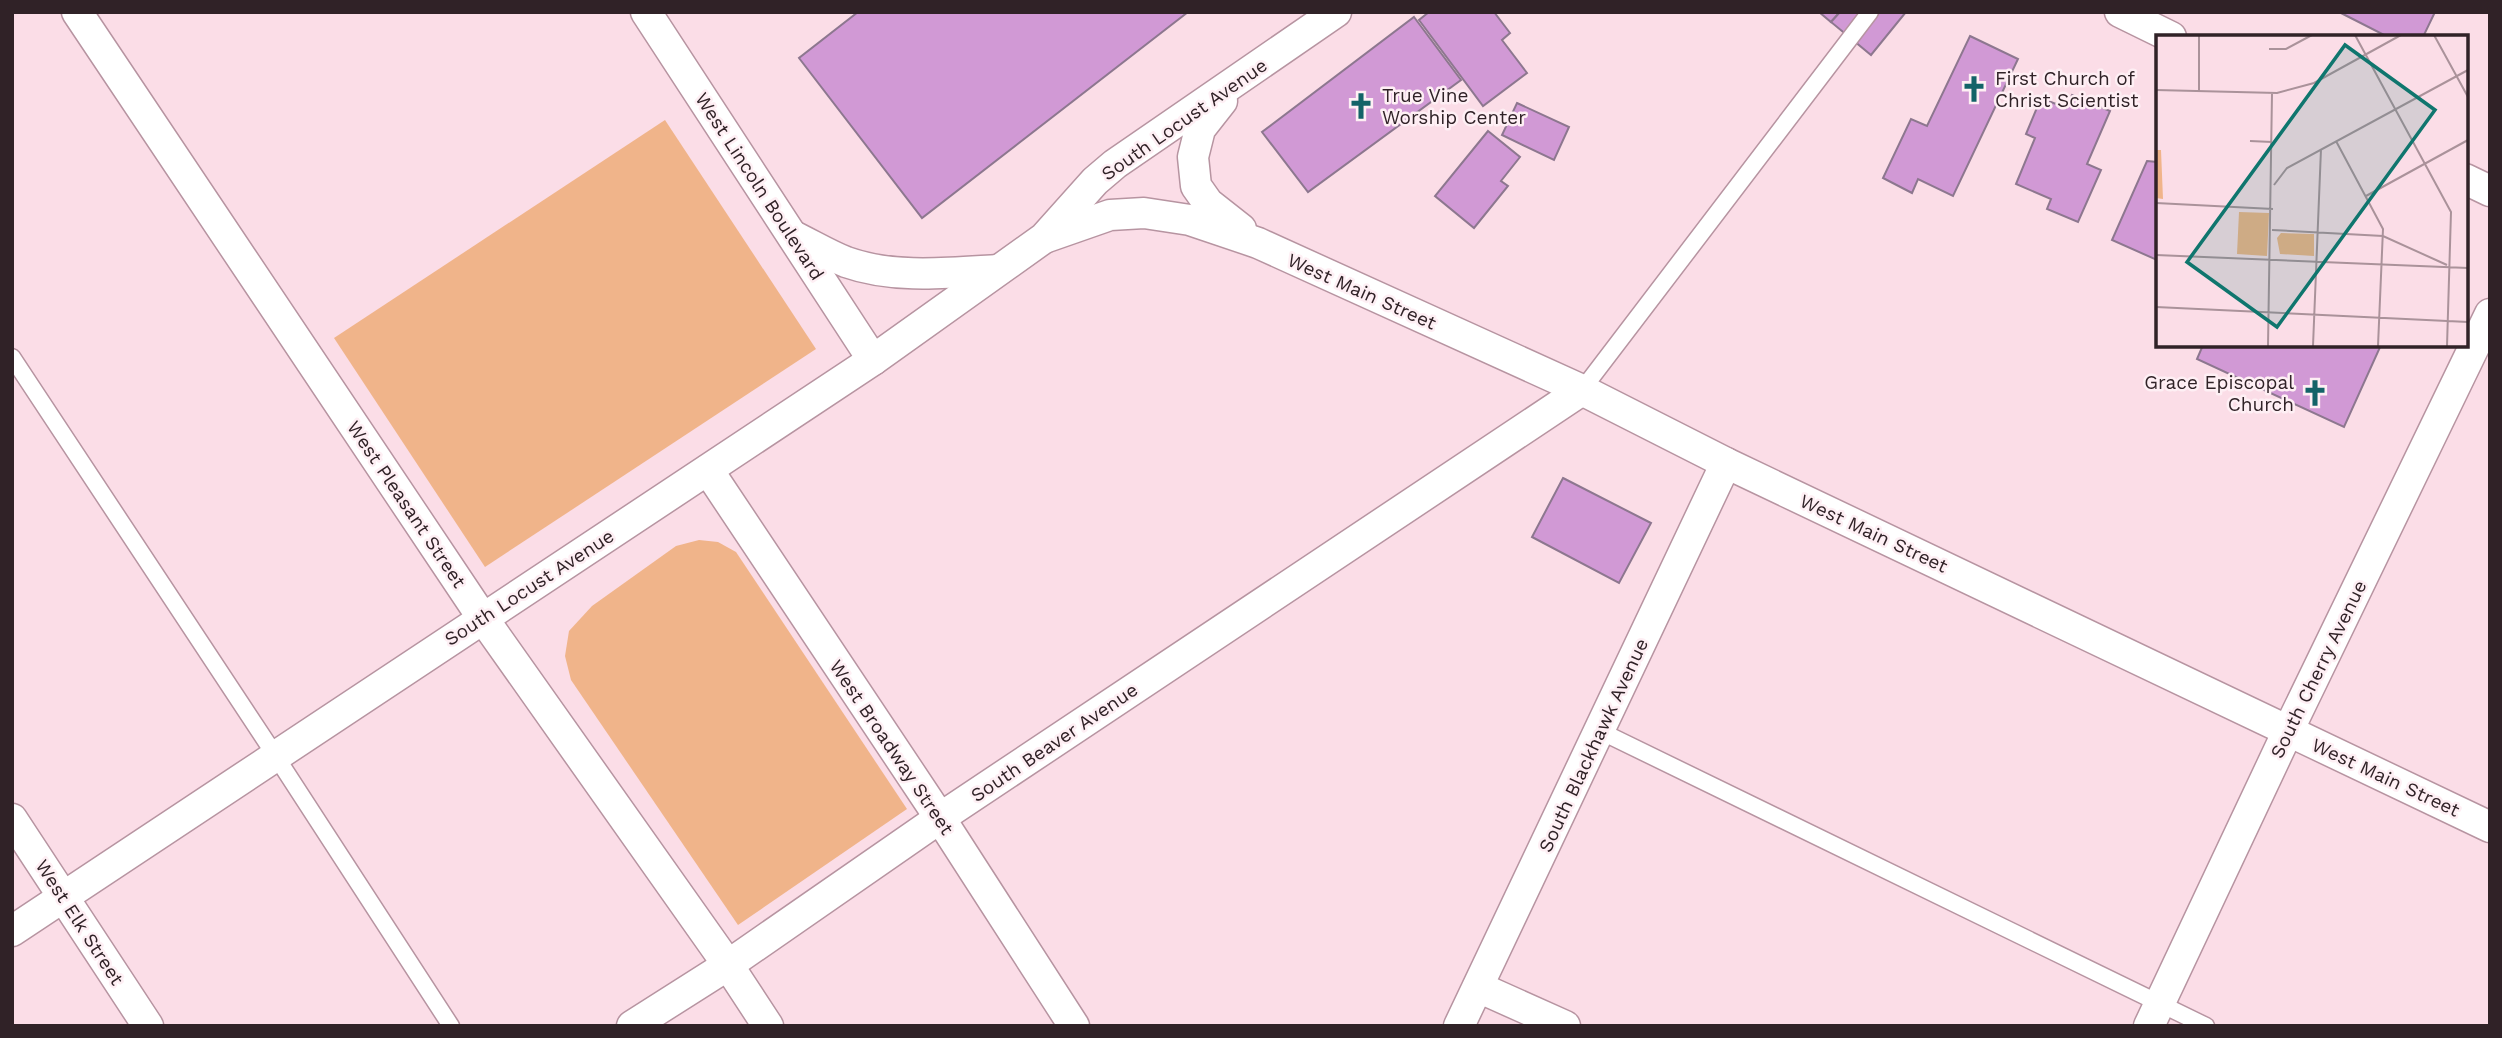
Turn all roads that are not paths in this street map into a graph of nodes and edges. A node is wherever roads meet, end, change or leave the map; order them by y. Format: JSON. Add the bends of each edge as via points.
{"nodes":[{"id":1,"x":77,"y":12,"type":"edge"},
{"id":2,"x":646,"y":12,"type":"edge"},
{"id":3,"x":1336,"y":12,"type":"edge"},
{"id":4,"x":1870,"y":12,"type":"edge"},
{"id":5,"x":2120,"y":12,"type":"edge"},
{"id":6,"x":2167,"y":35,"type":"edge"},
{"id":7,"x":1242,"y":77,"type":"junction"},
{"id":8,"x":2467,"y":180,"type":"edge"},
{"id":9,"x":2490,"y":191,"type":"edge"},
{"id":10,"x":793,"y":236,"type":"junction"},
{"id":11,"x":1044,"y":238,"type":"junction"},
{"id":12,"x":1258,"y":243,"type":"junction"},
{"id":13,"x":998,"y":270,"type":"junction"},
{"id":14,"x":2490,"y":314,"type":"edge"},
{"id":15,"x":12,"y":357,"type":"edge"},
{"id":16,"x":873,"y":360,"type":"junction"},
{"id":17,"x":1582,"y":390,"type":"junction"},
{"id":18,"x":1726,"y":463,"type":"junction"},
{"id":19,"x":708,"y":470,"type":"junction"},
{"id":20,"x":482,"y":617,"type":"junction"},
{"id":21,"x":1600,"y":730,"type":"junction"},
{"id":22,"x":2288,"y":731,"type":"junction"},
{"id":23,"x":275,"y":755,"type":"junction"},
{"id":24,"x":940,"y":818,"type":"junction"},
{"id":25,"x":12,"y":819,"type":"edge"},
{"id":26,"x":2490,"y":827,"type":"edge"},
{"id":27,"x":62,"y":896,"type":"junction"},
{"id":28,"x":12,"y":931,"type":"edge"},
{"id":29,"x":728,"y":965,"type":"junction"},
{"id":30,"x":1478,"y":987,"type":"junction"},
{"id":31,"x":2154,"y":1015,"type":"edge"},
{"id":32,"x":148,"y":1026,"type":"edge"},
{"id":33,"x":451,"y":1026,"type":"edge"},
{"id":34,"x":632,"y":1026,"type":"edge"},
{"id":35,"x":768,"y":1026,"type":"edge"},
{"id":36,"x":1074,"y":1026,"type":"edge"},
{"id":37,"x":1459,"y":1026,"type":"edge"},
{"id":38,"x":1565,"y":1026,"type":"edge"},
{"id":39,"x":2206,"y":1026,"type":"edge"}],
"edges":[{"from":1,"to":20,"type":"street","name":"West Pleasant Street"},
{"from":2,"to":10,"type":"street","name":"West Lincoln Boulevard"},
{"from":3,"to":7,"type":"street","name":"South Locust Avenue"},
{"from":4,"to":17,"type":"lane"},
{"from":5,"to":6,"type":"street"},
{"from":7,"to":11,"type":"street","name":"South Locust Avenue","via":[[1115,164]]},
{"from":7,"to":12,"type":"street","via":[[1200,129],[1193,157],[1196,186],[1208,203]]},
{"from":8,"to":9,"type":"street"},
{"from":10,"to":13,"type":"street","via":[[847,262],[883,271]]},
{"from":10,"to":16,"type":"street","name":"West Lincoln Boulevard"},
{"from":11,"to":12,"type":"street","name":"South Locust Avenue","via":[[1110,215],[1144,214],[1190,220]]},
{"from":11,"to":13,"type":"street","name":"South Locust Avenue"},
{"from":12,"to":17,"type":"street","name":"West Main Street"},
{"from":13,"to":16,"type":"street","name":"South Locust Avenue"},
{"from":14,"to":22,"type":"street","name":"South Cherry Avenue"},
{"from":15,"to":23,"type":"lane"},
{"from":16,"to":19,"type":"street","name":"South Locust Avenue"},
{"from":17,"to":18,"type":"street","name":"West Main Street"},
{"from":17,"to":24,"type":"street","name":"South Beaver Avenue"},
{"from":18,"to":21,"type":"street","name":"South Blackhawk Avenue"},
{"from":18,"to":22,"type":"street","name":"West Main Street"},
{"from":19,"to":20,"type":"street","name":"South Locust Avenue"},
{"from":19,"to":24,"type":"street","name":"West Broadway Street"},
{"from":20,"to":23,"type":"street","name":"South Locust Avenue"},
{"from":20,"to":29,"type":"street","name":"West Pleasant Street"},
{"from":21,"to":30,"type":"street","name":"South Blackhawk Avenue"},
{"from":21,"to":31,"type":"lane"},
{"from":22,"to":26,"type":"street","name":"West Main Street"},
{"from":22,"to":31,"type":"street","name":"South Cherry Avenue"},
{"from":23,"to":27,"type":"street","name":"South Locust Avenue"},
{"from":23,"to":33,"type":"lane"},
{"from":24,"to":29,"type":"street","name":"South Beaver Avenue"},
{"from":24,"to":36,"type":"street","name":"West Broadway Street"},
{"from":25,"to":27,"type":"street","name":"West Elk Street"},
{"from":27,"to":28,"type":"street","name":"South Locust Avenue"},
{"from":27,"to":32,"type":"street","name":"West Elk Street"},
{"from":29,"to":34,"type":"street","name":"South Beaver Avenue"},
{"from":29,"to":35,"type":"street","name":"West Pleasant Street"},
{"from":30,"to":37,"type":"street","name":"South Blackhawk Avenue"},
{"from":30,"to":38,"type":"street"},
{"from":31,"to":39,"type":"lane"}]}
